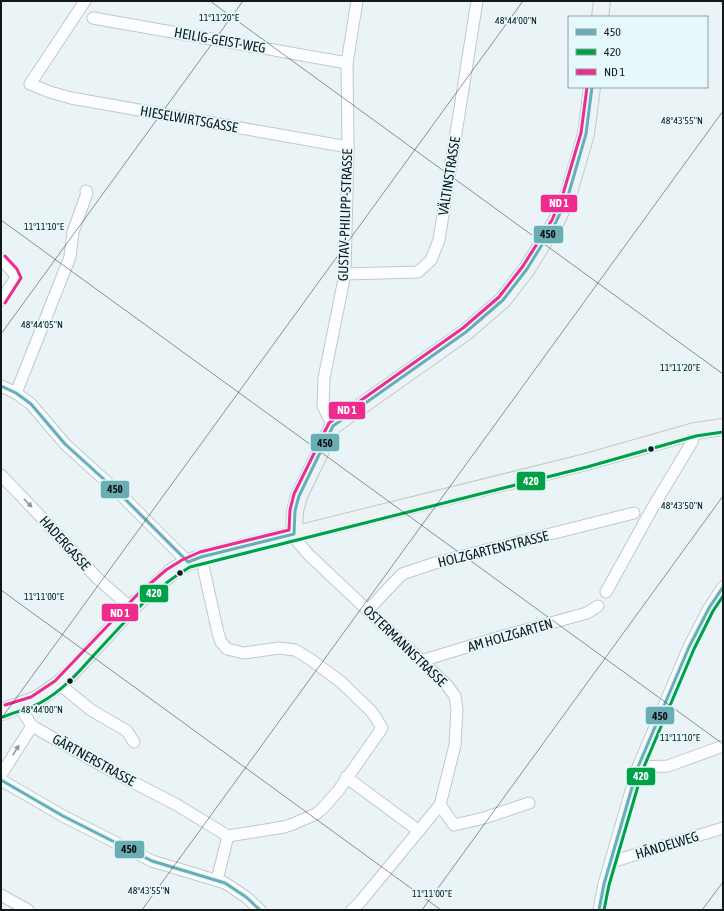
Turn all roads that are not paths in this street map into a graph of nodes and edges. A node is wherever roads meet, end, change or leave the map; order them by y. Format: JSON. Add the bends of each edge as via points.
{"nodes":[{"id":1,"x":85,"y":1,"type":"edge"},
{"id":2,"x":357,"y":1,"type":"edge"},
{"id":3,"x":477,"y":1,"type":"edge"},
{"id":4,"x":602,"y":1,"type":"edge"},
{"id":5,"x":600,"y":16,"type":"edge"},
{"id":6,"x":93,"y":18,"type":"dead end"},
{"id":7,"x":347,"y":63,"type":"junction"},
{"id":8,"x":592,"y":88,"type":"edge"},
{"id":9,"x":348,"y":147,"type":"junction"},
{"id":10,"x":86,"y":191,"type":"dead end"},
{"id":11,"x":1,"y":259,"type":"edge"},
{"id":12,"x":345,"y":274,"type":"junction"},
{"id":13,"x":1,"y":300,"type":"edge"},
{"id":14,"x":1,"y":386,"type":"edge"},
{"id":15,"x":16,"y":394,"type":"junction"},
{"id":16,"x":333,"y":426,"type":"junction"},
{"id":17,"x":723,"y":427,"type":"edge"},
{"id":18,"x":695,"y":431,"type":"junction"},
{"id":19,"x":1,"y":475,"type":"edge"},
{"id":20,"x":634,"y":513,"type":"dead end"},
{"id":21,"x":294,"y":534,"type":"junction"},
{"id":22,"x":195,"y":560,"type":"junction"},
{"id":23,"x":723,"y":588,"type":"edge"},
{"id":24,"x":606,"y":592,"type":"dead end"},
{"id":25,"x":598,"y":606,"type":"dead end"},
{"id":26,"x":131,"y":608,"type":"junction"},
{"id":27,"x":368,"y":610,"type":"junction"},
{"id":28,"x":421,"y":661,"type":"junction"},
{"id":29,"x":59,"y":684,"type":"junction"},
{"id":30,"x":19,"y":706,"type":"junction"},
{"id":31,"x":2,"y":710,"type":"edge"},
{"id":32,"x":32,"y":726,"type":"junction"},
{"id":33,"x":134,"y":742,"type":"dead end"},
{"id":34,"x":723,"y":746,"type":"edge"},
{"id":35,"x":638,"y":767,"type":"junction"},
{"id":36,"x":1,"y":775,"type":"edge"},
{"id":37,"x":346,"y":777,"type":"junction"},
{"id":38,"x":1,"y":780,"type":"edge"},
{"id":39,"x":529,"y":804,"type":"dead end"},
{"id":40,"x":440,"y":805,"type":"junction"},
{"id":41,"x":723,"y":828,"type":"edge"},
{"id":42,"x":418,"y":831,"type":"junction"},
{"id":43,"x":228,"y":836,"type":"junction"},
{"id":44,"x":611,"y":862,"type":"junction"},
{"id":45,"x":217,"y":880,"type":"junction"},
{"id":46,"x":1,"y":896,"type":"edge"},
{"id":47,"x":256,"y":908,"type":"edge"},
{"id":48,"x":28,"y":910,"type":"edge"},
{"id":49,"x":352,"y":910,"type":"edge"},
{"id":50,"x":599,"y":910,"type":"edge"}],
"edges":[{"from":1,"to":9,"type":"street","name":"HIESELWIRTSGASSE","via":[[30,84],[72,98]]},
{"from":2,"to":7,"type":"street","name":"GUSTAV-PHILIPP-STRASSE"},
{"from":3,"to":12,"type":"street","name":"VÄLTINSTRASSE","via":[[439,240],[431,260],[418,272]]},
{"from":4,"to":5,"type":"main road"},
{"from":6,"to":7,"type":"street","name":"HEILIG-GEIST-WEG"},
{"from":7,"to":9,"type":"street","name":"GUSTAV-PHILIPP-STRASSE"},
{"from":8,"to":16,"type":"main road","via":[[586,134],[570,190],[556,222],[527,269],[503,300],[466,332]]},
{"from":9,"to":12,"type":"street","name":"GUSTAV-PHILIPP-STRASSE"},
{"from":10,"to":15,"type":"street","via":[[73,232],[70,257]]},
{"from":11,"to":13,"type":"street","via":[[16,278]]},
{"from":12,"to":16,"type":"street","name":"GUSTAV-PHILIPP-STRASSE","via":[[324,378],[323,406]]},
{"from":14,"to":15,"type":"street"},
{"from":15,"to":22,"type":"street","via":[[31,404],[65,444]]},
{"from":16,"to":21,"type":"main road","via":[[299,496],[295,511]]},
{"from":17,"to":18,"type":"main road"},
{"from":18,"to":21,"type":"main road","via":[[586,462]]},
{"from":18,"to":24,"type":"street","via":[[692,442]]},
{"from":19,"to":26,"type":"street","name":"HADERGASSE","one_way":true,"via":[[97,578]]},
{"from":20,"to":27,"type":"street","name":"HOLZGARTENSTRASSE","via":[[402,574]]},
{"from":21,"to":22,"type":"main road"},
{"from":21,"to":27,"type":"street","name":"OSTERMANNSTRASSE","via":[[302,548]]},
{"from":22,"to":26,"type":"main road","via":[[174,570]]},
{"from":22,"to":37,"type":"street","via":[[221,642],[227,649],[244,652],[279,648],[295,650],[341,682],[376,718],[382,728]]},
{"from":23,"to":35,"type":"street","via":[[709,608],[689,647]]},
{"from":25,"to":28,"type":"street","name":"AM HOLZGARTEN","via":[[587,613]]},
{"from":26,"to":29,"type":"main road"},
{"from":27,"to":28,"type":"street","name":"OSTERMANNSTRASSE"},
{"from":28,"to":40,"type":"street","name":"OSTERMANNSTRASSE","via":[[446,684],[455,696],[457,708],[454,745]]},
{"from":29,"to":30,"type":"main road","via":[[37,699]]},
{"from":29,"to":33,"type":"street","via":[[91,710],[127,731]]},
{"from":30,"to":31,"type":"main road"},
{"from":30,"to":32,"type":"street","name":"GÄRTNERSTRASSE"},
{"from":36,"to":32,"type":"street","one_way":true},
{"from":32,"to":43,"type":"street","name":"GÄRTNERSTRASSE","via":[[177,805]]},
{"from":34,"to":35,"type":"street","via":[[668,766]]},
{"from":35,"to":44,"type":"street"},
{"from":37,"to":42,"type":"street"},
{"from":37,"to":43,"type":"street","via":[[323,808],[306,818],[284,827]]},
{"from":38,"to":45,"type":"street","via":[[63,816],[152,861]]},
{"from":39,"to":40,"type":"street","via":[[454,825]]},
{"from":40,"to":42,"type":"street","name":"OSTERMANNSTRASSE"},
{"from":41,"to":44,"type":"street","name":"HÄNDELWEG"},
{"from":42,"to":49,"type":"street","name":"OSTERMANNSTRASSE"},
{"from":43,"to":45,"type":"street"},
{"from":44,"to":50,"type":"street"},
{"from":45,"to":47,"type":"street","via":[[232,887]]},
{"from":46,"to":48,"type":"street"}]}
